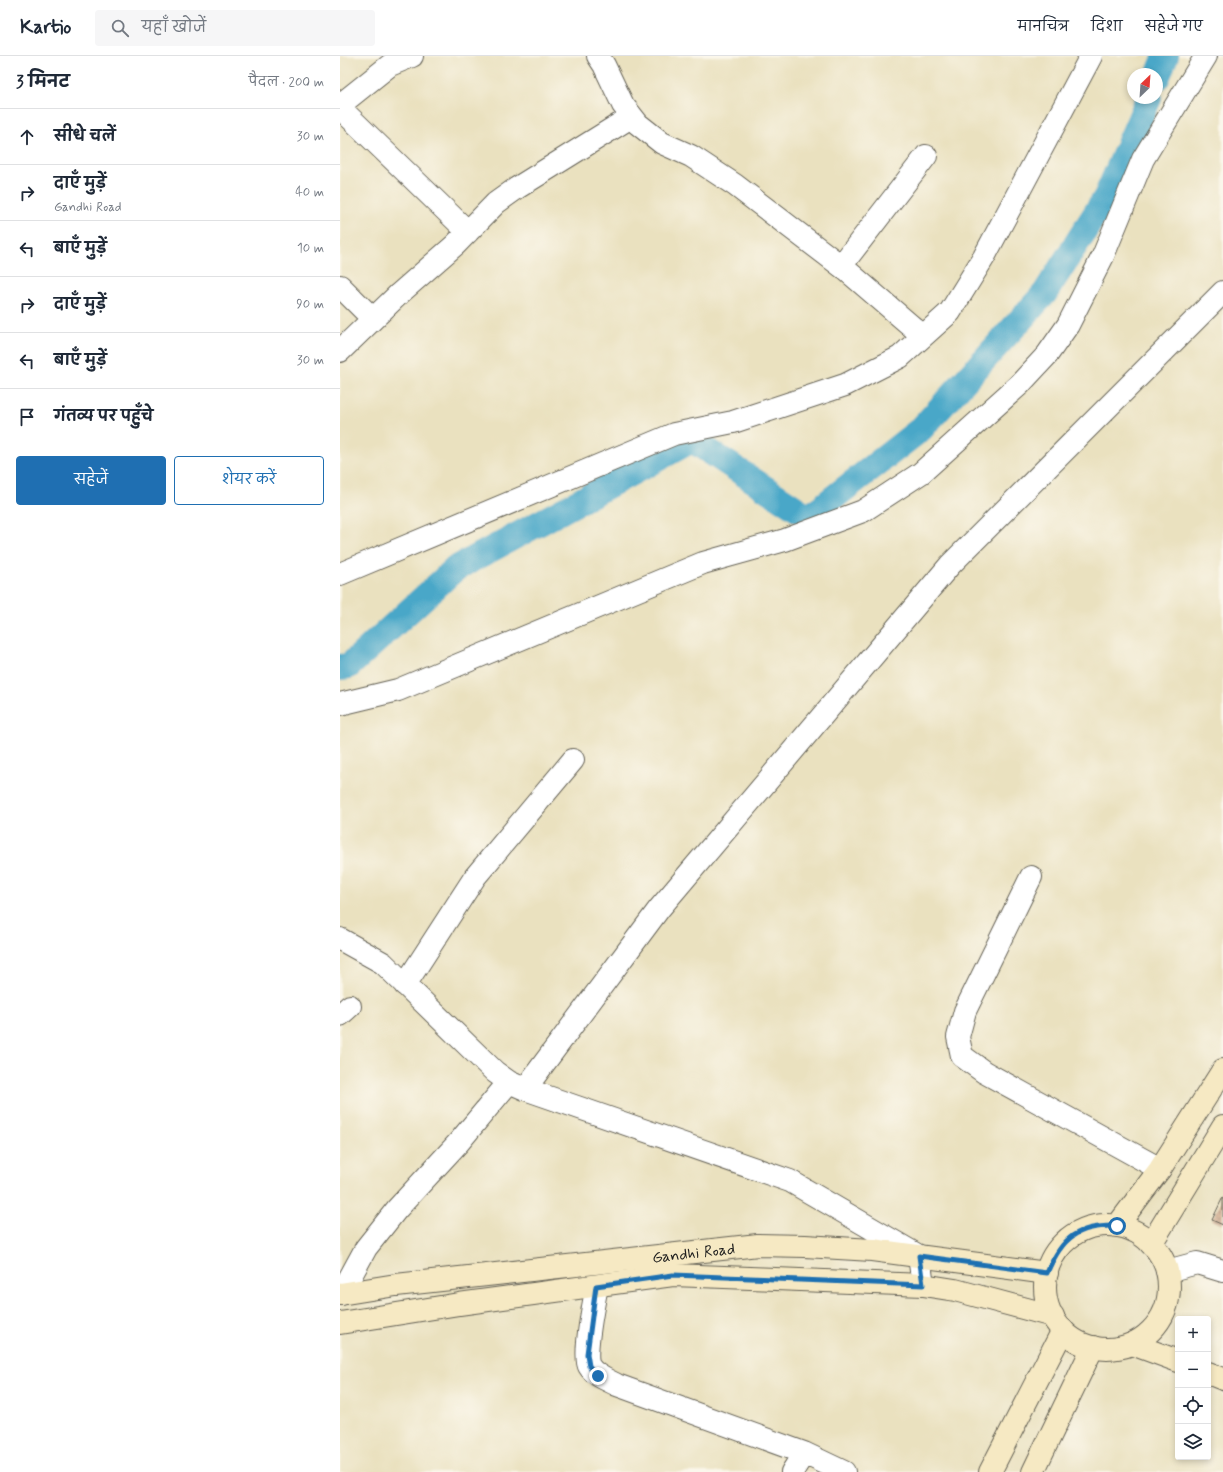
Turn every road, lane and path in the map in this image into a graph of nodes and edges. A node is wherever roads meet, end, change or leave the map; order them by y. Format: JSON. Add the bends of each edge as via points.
{"nodes":[{"id":1,"x":412,"y":56,"type":"edge"},
{"id":2,"x":598,"y":56,"type":"edge"},
{"id":3,"x":1091,"y":56,"type":"edge"},
{"id":4,"x":1206,"y":56,"type":"edge"},
{"id":5,"x":340,"y":106,"type":"edge"},
{"id":6,"x":631,"y":116,"type":"junction"},
{"id":7,"x":926,"y":156,"type":"dead end"},
{"id":8,"x":468,"y":232,"type":"junction"},
{"id":9,"x":840,"y":266,"type":"junction"},
{"id":10,"x":340,"y":286,"type":"edge"},
{"id":11,"x":1223,"y":292,"type":"edge"},
{"id":12,"x":373,"y":319,"type":"junction"},
{"id":13,"x":923,"y":336,"type":"junction"},
{"id":14,"x":340,"y":351,"type":"edge"},
{"id":15,"x":340,"y":574,"type":"edge"},
{"id":16,"x":340,"y":704,"type":"edge"},
{"id":17,"x":573,"y":760,"type":"dead end"},
{"id":18,"x":1031,"y":877,"type":"dead end"},
{"id":19,"x":340,"y":939,"type":"edge"},
{"id":20,"x":405,"y":985,"type":"junction"},
{"id":21,"x":1223,"y":1070,"type":"edge"},
{"id":22,"x":517,"y":1085,"type":"junction"},
{"id":23,"x":1223,"y":1126,"type":"edge"},
{"id":24,"x":1160,"y":1169,"type":"junction"},
{"id":25,"x":1117,"y":1226,"type":"junction"},
{"id":26,"x":1151,"y":1244,"type":"junction"},
{"id":27,"x":919,"y":1256,"type":"junction"},
{"id":28,"x":1167,"y":1270,"type":"junction"},
{"id":29,"x":1223,"y":1271,"type":"edge"},
{"id":30,"x":1047,"y":1273,"type":"junction"},
{"id":31,"x":923,"y":1285,"type":"junction"},
{"id":32,"x":596,"y":1286,"type":"junction"},
{"id":33,"x":340,"y":1294,"type":"edge"},
{"id":34,"x":340,"y":1323,"type":"edge"},
{"id":35,"x":1058,"y":1323,"type":"junction"},
{"id":36,"x":1132,"y":1344,"type":"junction"},
{"id":37,"x":1093,"y":1347,"type":"junction"},
{"id":38,"x":1175,"y":1360,"type":"edge"},
{"id":39,"x":1211,"y":1374,"type":"edge"},
{"id":40,"x":1223,"y":1379,"type":"edge"},
{"id":41,"x":804,"y":1453,"type":"junction"},
{"id":42,"x":792,"y":1472,"type":"edge"},
{"id":43,"x":844,"y":1472,"type":"edge"},
{"id":44,"x":990,"y":1472,"type":"edge"},
{"id":45,"x":1033,"y":1472,"type":"edge"}],
"edges":[{"from":1,"to":5,"type":"street","via":[[390,65]]},
{"from":2,"to":6,"type":"street"},
{"from":3,"to":13,"type":"street","via":[[984,257],[950,312]]},
{"from":4,"to":16,"type":"street","via":[[1143,159],[1103,256],[1068,325],[1047,355],[1020,384],[921,473],[863,511],[785,540],[704,563],[398,690]]},
{"from":5,"to":8,"type":"street"},
{"from":6,"to":8,"type":"street","via":[[512,191],[496,203]]},
{"from":6,"to":9,"type":"street","via":[[662,143],[691,156],[735,185]]},
{"from":7,"to":9,"type":"street"},
{"from":8,"to":12,"type":"street"},
{"from":9,"to":13,"type":"street"},
{"from":10,"to":12,"type":"street"},
{"from":11,"to":22,"type":"street","via":[[950,565],[659,909]]},
{"from":12,"to":14,"type":"street"},
{"from":13,"to":15,"type":"street","via":[[900,357],[845,384],[733,422],[674,434]]},
{"from":17,"to":20,"type":"street","via":[[475,877]]},
{"from":18,"to":24,"type":"street","via":[[965,1011],[958,1037],[962,1056],[984,1072]]},
{"from":19,"to":20,"type":"street","via":[[383,963]]},
{"from":20,"to":22,"type":"street","via":[[495,1072]]},
{"from":21,"to":24,"type":"main road"},
{"from":22,"to":27,"type":"street","via":[[790,1181]]},
{"from":22,"to":33,"type":"street","via":[[459,1142],[393,1215],[366,1248]]},
{"from":23,"to":26,"type":"main road"},
{"from":24,"to":25,"type":"main road"},
{"from":25,"to":26,"type":"main road","via":[[1136,1232]]},
{"from":25,"to":30,"type":"main road","via":[[1098,1226],[1081,1231],[1066,1241],[1054,1256]]},
{"from":26,"to":28,"type":"main road","via":[[1161,1256]]},
{"from":27,"to":30,"type":"main road","name":"Gandhi Road"},
{"from":27,"to":31,"type":"street"},
{"from":27,"to":33,"type":"main road","name":"Gandhi Road","via":[[872,1250],[758,1245],[396,1285]]},
{"from":28,"to":29,"type":"street","via":[[1197,1263]]},
{"from":28,"to":36,"type":"main road","via":[[1169,1288],[1166,1306],[1159,1322],[1147,1335]]},
{"from":30,"to":35,"type":"main road","via":[[1047,1302]]},
{"from":31,"to":32,"type":"main road","via":[[673,1275]]},
{"from":31,"to":35,"type":"main road","via":[[955,1290]]},
{"from":32,"to":34,"type":"main road"},
{"from":32,"to":41,"type":"street","via":[[587,1354],[589,1366],[598,1376]]},
{"from":35,"to":37,"type":"main road","via":[[1077,1341]]},
{"from":35,"to":44,"type":"main road"},
{"from":36,"to":37,"type":"main road","via":[[1113,1349]]},
{"from":36,"to":38,"type":"main road"},
{"from":37,"to":45,"type":"main road"},
{"from":39,"to":40,"type":"main road"},
{"from":41,"to":42,"type":"street"},
{"from":41,"to":43,"type":"street"}]}
